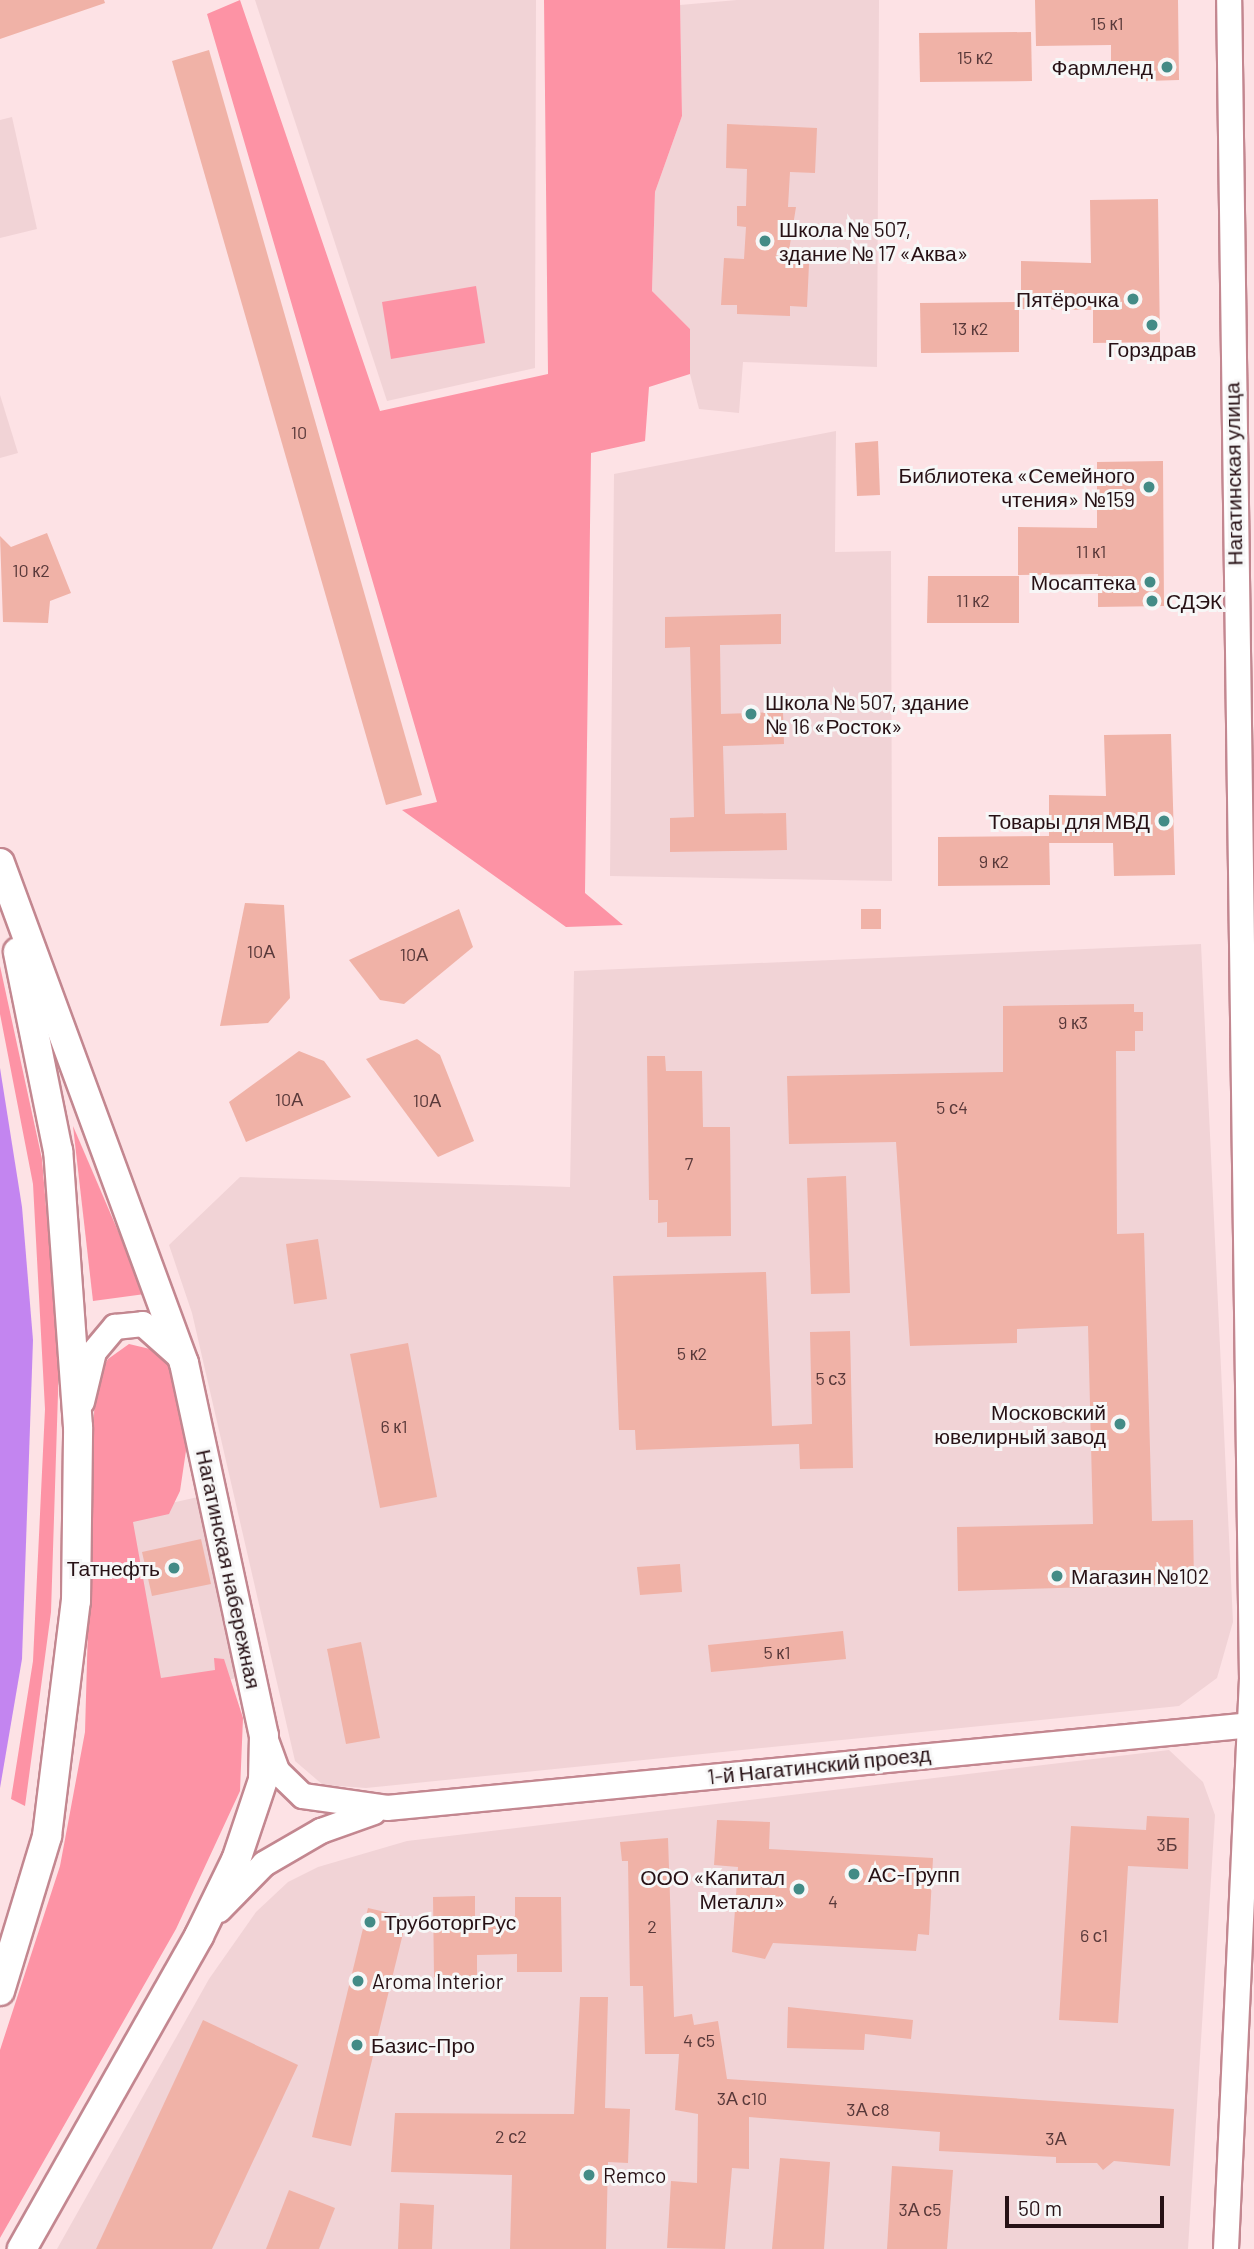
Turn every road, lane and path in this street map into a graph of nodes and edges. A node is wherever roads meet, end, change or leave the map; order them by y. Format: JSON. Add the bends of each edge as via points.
{"nodes":[{"id":1,"x":1229,"y":0,"type":"edge"},
{"id":2,"x":0,"y":863,"type":"edge"},
{"id":3,"x":184,"y":1363,"type":"junction"},
{"id":4,"x":78,"y":1427,"type":"junction"},
{"id":5,"x":1252,"y":1725,"type":"junction"},
{"id":6,"x":264,"y":1736,"type":"junction"},
{"id":7,"x":387,"y":1808,"type":"junction"},
{"id":8,"x":199,"y":1936,"type":"junction"},
{"id":9,"x":0,"y":1991,"type":"edge"},
{"id":10,"x":22,"y":2249,"type":"edge"},
{"id":11,"x":1226,"y":2249,"type":"edge"}],
"edges":[{"from":1,"to":5,"type":"street","name":"Нагатинская улица"},
{"from":2,"to":3,"type":"main road","name":"Нагатинская набережная"},
{"from":2,"to":4,"type":"main road","name":"Нагатинская набережная","via":[[58,1151]]},
{"from":3,"to":4,"type":"street","via":[[156,1331],[143,1324],[115,1327],[94,1352]]},
{"from":3,"to":6,"type":"main road","name":"Нагатинская набережная"},
{"from":4,"to":9,"type":"main road","name":"Нагатинская набережная","via":[[67,1710],[47,1836]]},
{"from":5,"to":7,"type":"street","name":"1-й Нагатинский проезд"},
{"from":5,"to":11,"type":"street","name":"Нагатинская улица"},
{"from":6,"to":7,"type":"street","via":[[277,1771],[303,1796]]},
{"from":6,"to":8,"type":"main road","name":"Нагатинская набережная","via":[[264,1780],[253,1820]]},
{"from":7,"to":8,"type":"street","via":[[321,1831],[264,1864]]},
{"from":8,"to":10,"type":"main road","name":"Нагатинская набережная"}]}
